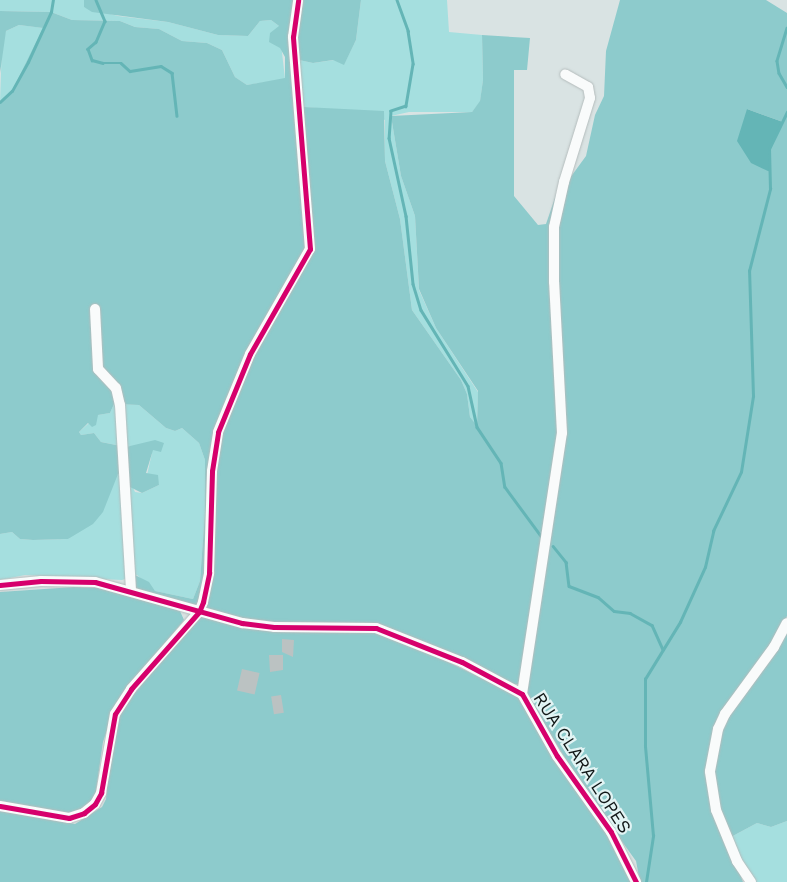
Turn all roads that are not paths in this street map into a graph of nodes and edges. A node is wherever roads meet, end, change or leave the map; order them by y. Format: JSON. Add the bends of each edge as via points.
{"nodes":[{"id":1,"x":298,"y":0,"type":"edge"},
{"id":2,"x":565,"y":74,"type":"dead end"},
{"id":3,"x":95,"y":308,"type":"dead end"},
{"id":4,"x":0,"y":585,"type":"edge"},
{"id":5,"x":131,"y":591,"type":"junction"},
{"id":6,"x":199,"y":612,"type":"junction"},
{"id":7,"x":787,"y":623,"type":"edge"},
{"id":8,"x":522,"y":694,"type":"junction"},
{"id":9,"x":0,"y":806,"type":"edge"},
{"id":10,"x":636,"y":882,"type":"edge"},
{"id":11,"x":751,"y":882,"type":"edge"}],
"edges":[{"from":1,"to":6,"type":"street","via":[[293,37],[310,249],[250,354],[218,432],[212,472],[209,573]]},
{"from":2,"to":8,"type":"street","via":[[588,87],[590,98],[554,227],[562,433]]},
{"from":3,"to":5,"type":"street","via":[[98,368],[116,388],[120,406]]},
{"from":4,"to":5,"type":"street","name":"RUA CLARA LOPES","via":[[83,581]]},
{"from":5,"to":6,"type":"street","name":"RUA CLARA LOPES"},
{"from":6,"to":8,"type":"street","name":"RUA CLARA LOPES","via":[[274,627],[376,628],[454,659]]},
{"from":6,"to":9,"type":"street","via":[[131,689],[118,709],[110,734],[102,792],[95,804],[84,813],[69,818]]},
{"from":7,"to":11,"type":"street","via":[[769,654],[725,714],[718,729],[710,771],[719,817],[737,861]]},
{"from":8,"to":10,"type":"street","name":"RUA CLARA LOPES","via":[[557,756],[611,832]]}]}
